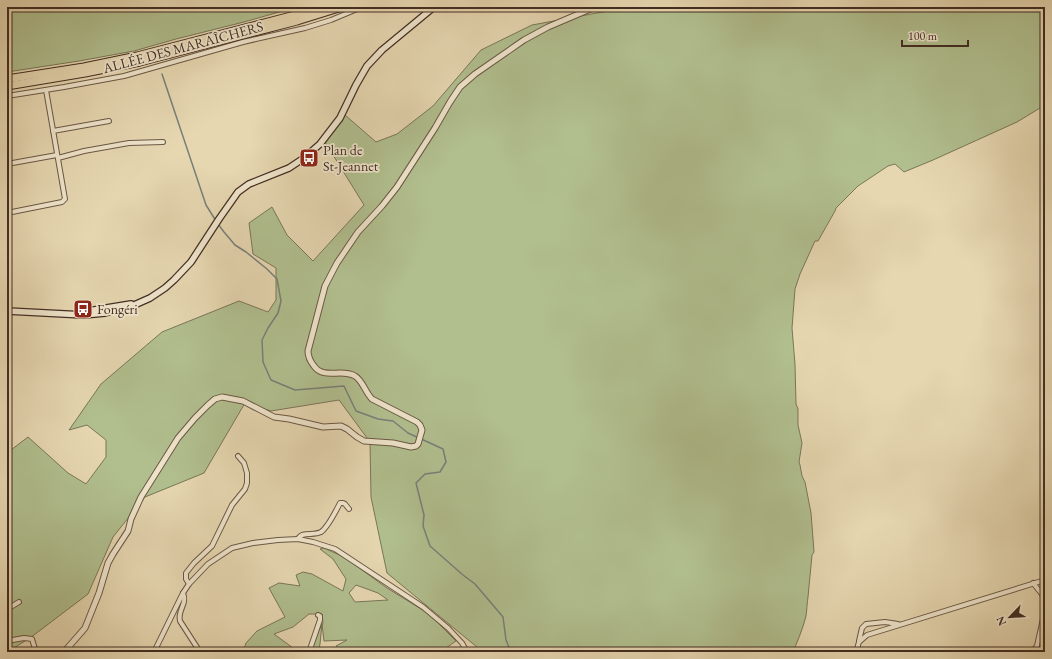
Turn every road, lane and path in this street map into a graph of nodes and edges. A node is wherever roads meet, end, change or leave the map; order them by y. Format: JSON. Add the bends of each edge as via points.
{"nodes":[{"id":1,"x":322,"y":7,"type":"edge"},
{"id":2,"x":342,"y":7,"type":"edge"},
{"id":3,"x":362,"y":7,"type":"edge"},
{"id":4,"x":434,"y":7,"type":"edge"},
{"id":5,"x":595,"y":7,"type":"edge"},
{"id":6,"x":7,"y":79,"type":"edge"},
{"id":7,"x":7,"y":86,"type":"edge"},
{"id":8,"x":46,"y":90,"type":"junction"},
{"id":9,"x":7,"y":96,"type":"edge"},
{"id":10,"x":109,"y":121,"type":"dead end"},
{"id":11,"x":53,"y":131,"type":"junction"},
{"id":12,"x":163,"y":142,"type":"dead end"},
{"id":13,"x":57,"y":157,"type":"junction"},
{"id":14,"x":7,"y":164,"type":"edge"},
{"id":15,"x":7,"y":213,"type":"edge"},
{"id":16,"x":7,"y":311,"type":"edge"},
{"id":17,"x":238,"y":456,"type":"dead end"},
{"id":18,"x":348,"y":509,"type":"dead end"},
{"id":19,"x":298,"y":539,"type":"junction"},
{"id":20,"x":1045,"y":580,"type":"edge"},
{"id":21,"x":1032,"y":583,"type":"junction"},
{"id":22,"x":189,"y":584,"type":"junction"},
{"id":23,"x":184,"y":593,"type":"junction"},
{"id":24,"x":1045,"y":598,"type":"edge"},
{"id":25,"x":19,"y":602,"type":"dead end"},
{"id":26,"x":7,"y":610,"type":"edge"},
{"id":27,"x":1045,"y":610,"type":"edge"},
{"id":28,"x":318,"y":615,"type":"dead end"},
{"id":29,"x":900,"y":624,"type":"junction"},
{"id":30,"x":7,"y":641,"type":"edge"},
{"id":31,"x":859,"y":642,"type":"junction"},
{"id":32,"x":36,"y":652,"type":"edge"},
{"id":33,"x":64,"y":652,"type":"edge"},
{"id":34,"x":154,"y":652,"type":"edge"},
{"id":35,"x":200,"y":652,"type":"edge"},
{"id":36,"x":310,"y":652,"type":"edge"},
{"id":37,"x":467,"y":652,"type":"edge"},
{"id":38,"x":856,"y":652,"type":"edge"},
{"id":39,"x":1032,"y":652,"type":"edge"}],
"edges":[{"from":1,"to":6,"type":"highway","via":[[137,56]]},
{"from":2,"to":7,"type":"highway","via":[[140,62]]},
{"from":3,"to":8,"type":"street","name":"ALLÉE DES MARAÎCHERS","via":[[305,28],[243,42],[124,76]]},
{"from":4,"to":16,"type":"main road","via":[[374,58],[340,118],[312,151],[290,168],[243,188],[191,262],[165,288],[141,302],[71,314]]},
{"from":5,"to":33,"type":"street","via":[[529,37],[488,63],[467,81],[450,102],[397,187],[358,232],[325,286],[308,351],[309,358],[317,370],[324,373],[355,376],[372,399],[413,419],[422,430],[418,444],[411,447],[368,442],[341,426],[323,427],[274,417],[243,401],[222,397],[215,400],[178,438],[141,497],[128,530],[108,563],[84,628]]},
{"from":8,"to":9,"type":"street","name":"ALLÉE DES MARAÎCHERS"},
{"from":8,"to":11,"type":"street"},
{"from":10,"to":11,"type":"street"},
{"from":11,"to":13,"type":"street"},
{"from":12,"to":13,"type":"street","via":[[129,143]]},
{"from":13,"to":14,"type":"street"},
{"from":13,"to":15,"type":"street","via":[[65,199],[62,202]]},
{"from":17,"to":22,"type":"street","via":[[244,463],[247,473],[245,489],[232,505],[212,546],[186,574]]},
{"from":18,"to":19,"type":"street","via":[[345,504],[340,503],[325,529],[317,533],[303,534]]},
{"from":19,"to":22,"type":"street","via":[[253,543],[232,548],[208,564]]},
{"from":19,"to":37,"type":"street","via":[[335,549],[418,603],[448,628]]},
{"from":20,"to":21,"type":"street"},
{"from":21,"to":24,"type":"street"},
{"from":21,"to":29,"type":"street"},
{"from":22,"to":23,"type":"street"},
{"from":23,"to":34,"type":"street"},
{"from":23,"to":35,"type":"street","via":[[186,599],[179,617]]},
{"from":25,"to":26,"type":"street"},
{"from":27,"to":39,"type":"street","via":[[1037,646]]},
{"from":28,"to":36,"type":"street","via":[[320,620]]},
{"from":29,"to":31,"type":"street","via":[[867,635]]},
{"from":29,"to":31,"type":"street","via":[[866,624],[862,628]]},
{"from":30,"to":32,"type":"street","via":[[32,639]]},
{"from":31,"to":38,"type":"street"}]}
